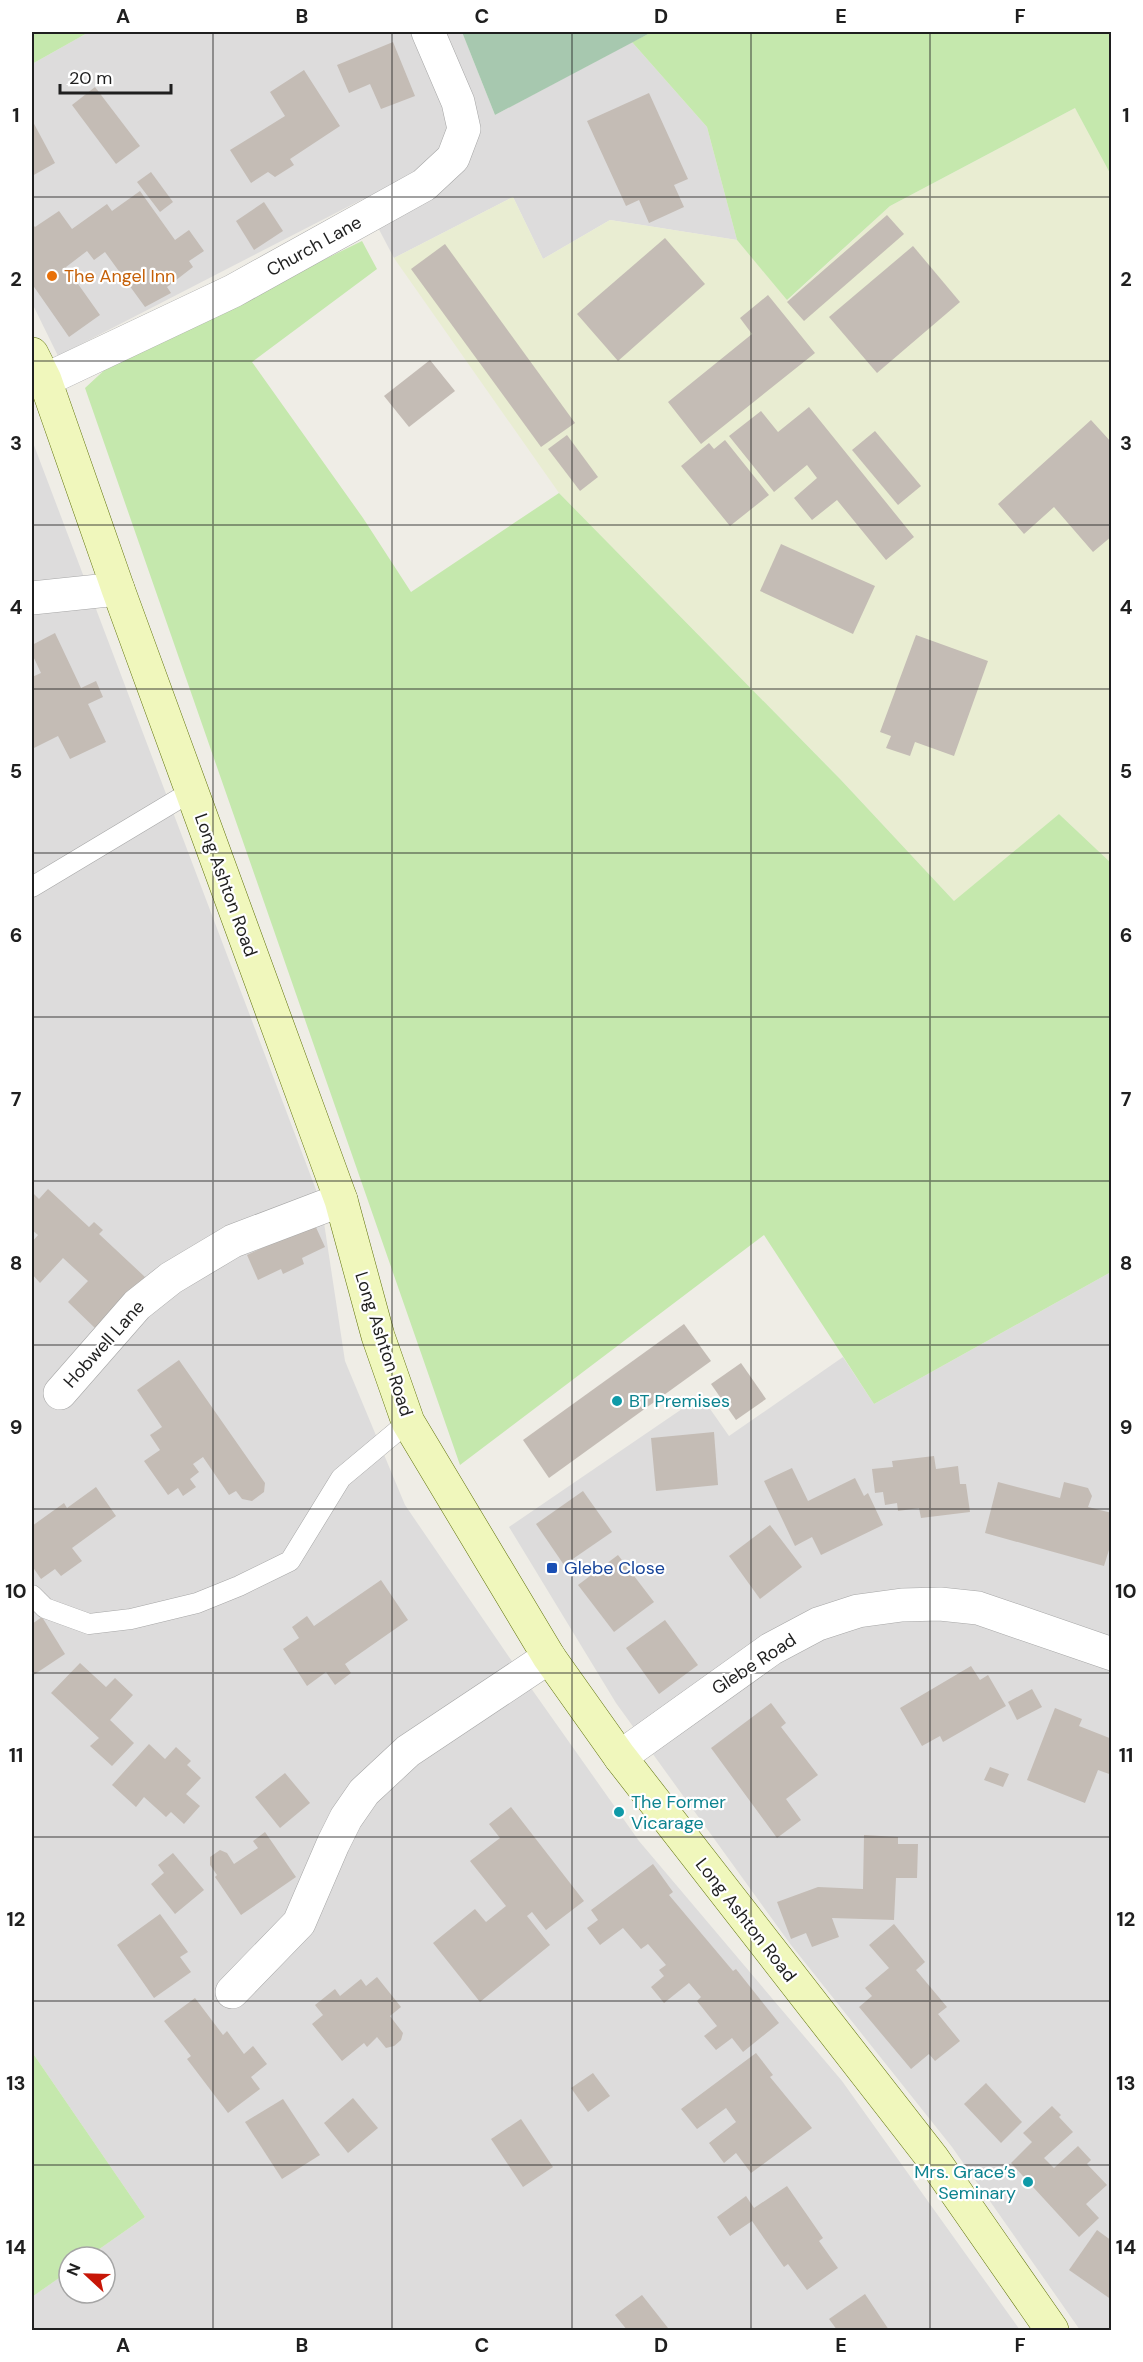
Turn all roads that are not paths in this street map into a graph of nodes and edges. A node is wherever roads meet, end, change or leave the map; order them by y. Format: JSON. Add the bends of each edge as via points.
{"nodes":[{"id":1,"x":428,"y":32,"type":"edge"},
{"id":2,"x":38,"y":367,"type":"edge"},
{"id":3,"x":118,"y":589,"type":"junction"},
{"id":4,"x":32,"y":598,"type":"edge"},
{"id":5,"x":192,"y":791,"type":"junction"},
{"id":6,"x":32,"y":887,"type":"edge"},
{"id":7,"x":341,"y":1200,"type":"junction"},
{"id":8,"x":60,"y":1393,"type":"dead end"},
{"id":9,"x":408,"y":1422,"type":"junction"},
{"id":10,"x":32,"y":1595,"type":"edge"},
{"id":11,"x":1112,"y":1654,"type":"edge"},
{"id":12,"x":549,"y":1657,"type":"junction"},
{"id":13,"x":620,"y":1757,"type":"junction"},
{"id":14,"x":232,"y":1992,"type":"dead end"},
{"id":15,"x":1052,"y":2331,"type":"edge"}],
"edges":[{"from":1,"to":2,"type":"street","name":"Church Lane","via":[[458,102],[464,129],[453,158],[424,185],[233,291]]},
{"from":2,"to":3,"type":"street","name":"Long Ashton Road"},
{"from":3,"to":4,"type":"street"},
{"from":3,"to":5,"type":"street","name":"Long Ashton Road"},
{"from":5,"to":6,"type":"lane"},
{"from":5,"to":7,"type":"street","name":"Long Ashton Road"},
{"from":7,"to":8,"type":"street","name":"Hobwell Lane","via":[[233,1241],[171,1278],[137,1305]]},
{"from":7,"to":9,"type":"street","name":"Long Ashton Road","via":[[378,1336]]},
{"from":9,"to":10,"type":"lane","via":[[341,1478],[290,1561],[238,1586],[197,1603],[131,1619],[89,1624],[45,1608]]},
{"from":9,"to":12,"type":"street","name":"Long Ashton Road"},
{"from":11,"to":13,"type":"street","name":"Glebe Road","via":[[978,1608],[940,1604],[858,1611],[818,1624],[771,1649]]},
{"from":12,"to":13,"type":"street","name":"Long Ashton Road"},
{"from":12,"to":14,"type":"street","via":[[408,1751],[364,1792],[338,1835],[299,1923]]},
{"from":13,"to":15,"type":"street","name":"Long Ashton Road","via":[[933,2158]]}]}
